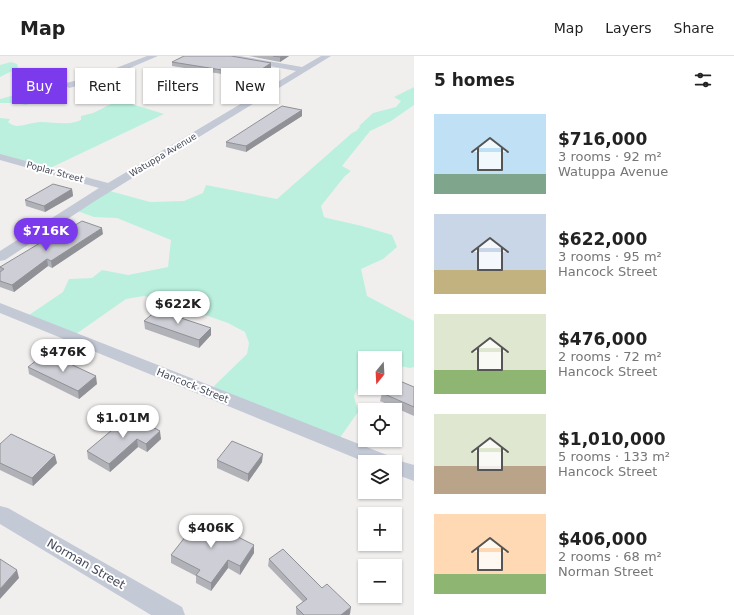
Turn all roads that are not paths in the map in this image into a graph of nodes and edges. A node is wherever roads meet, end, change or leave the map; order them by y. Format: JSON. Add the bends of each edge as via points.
{"nodes":[{"id":1,"x":154,"y":56,"type":"edge"},
{"id":2,"x":227,"y":56,"type":"edge"},
{"id":3,"x":327,"y":56,"type":"edge"},
{"id":4,"x":302,"y":70,"type":"junction"},
{"id":5,"x":69,"y":85,"type":"dead end"},
{"id":6,"x":0,"y":157,"type":"edge"},
{"id":7,"x":109,"y":187,"type":"junction"},
{"id":8,"x":0,"y":257,"type":"edge"},
{"id":9,"x":0,"y":308,"type":"edge"},
{"id":10,"x":368,"y":455,"type":"edge"},
{"id":11,"x":402,"y":469,"type":"edge"},
{"id":12,"x":414,"y":474,"type":"edge"},
{"id":13,"x":0,"y":514,"type":"edge"},
{"id":14,"x":173,"y":615,"type":"edge"}],
"edges":[{"from":1,"to":5,"type":"street","via":[[102,77]]},
{"from":2,"to":4,"type":"street"},
{"from":3,"to":4,"type":"street","name":"Watuppa Avenue"},
{"from":4,"to":7,"type":"street","name":"Watuppa Avenue"},
{"from":6,"to":7,"type":"street","name":"Poplar Street"},
{"from":7,"to":8,"type":"street","name":"Watuppa Avenue"},
{"from":9,"to":10,"type":"street","name":"Hancock Street"},
{"from":11,"to":12,"type":"street"},
{"from":13,"to":14,"type":"street","name":"Norman Street"}]}
